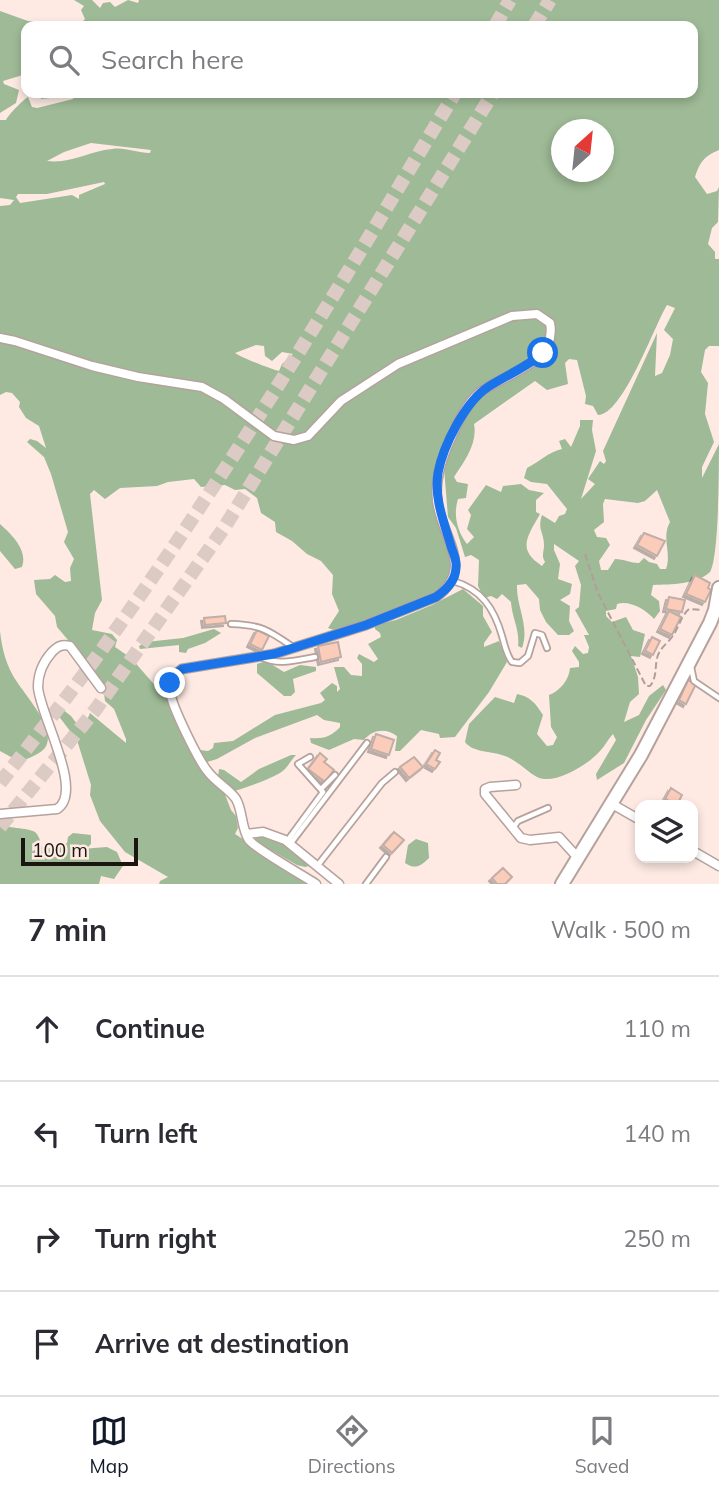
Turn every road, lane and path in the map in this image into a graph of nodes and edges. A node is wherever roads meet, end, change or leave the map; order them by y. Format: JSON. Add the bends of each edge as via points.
{"nodes":[{"id":1,"x":0,"y":338,"type":"edge"},
{"id":2,"x":585,"y":554,"type":"dead end"},
{"id":3,"x":453,"y":581,"type":"junction"},
{"id":4,"x":719,"y":587,"type":"edge"},
{"id":5,"x":715,"y":610,"type":"junction"},
{"id":6,"x":231,"y":624,"type":"dead end"},
{"id":7,"x":699,"y":641,"type":"junction"},
{"id":8,"x":294,"y":648,"type":"junction"},
{"id":9,"x":547,"y":648,"type":"dead end"},
{"id":10,"x":261,"y":656,"type":"junction"},
{"id":11,"x":315,"y":657,"type":"dead end"},
{"id":12,"x":101,"y":688,"type":"dead end"},
{"id":13,"x":719,"y":698,"type":"edge"},
{"id":14,"x":367,"y":743,"type":"dead end"},
{"id":15,"x":310,"y":757,"type":"dead end"},
{"id":16,"x":395,"y":772,"type":"dead end"},
{"id":17,"x":335,"y":775,"type":"dead end"},
{"id":18,"x":516,"y":785,"type":"dead end"},
{"id":19,"x":321,"y":789,"type":"junction"},
{"id":20,"x":618,"y":807,"type":"junction"},
{"id":21,"x":548,"y":808,"type":"dead end"},
{"id":22,"x":0,"y":814,"type":"edge"},
{"id":23,"x":635,"y":817,"type":"edge"},
{"id":24,"x":512,"y":828,"type":"junction"},
{"id":25,"x":247,"y":834,"type":"junction"},
{"id":26,"x":289,"y":842,"type":"junction"},
{"id":27,"x":698,"y":853,"type":"edge"},
{"id":28,"x":386,"y":857,"type":"dead end"},
{"id":29,"x":579,"y":859,"type":"junction"},
{"id":30,"x":318,"y":865,"type":"junction"},
{"id":31,"x":719,"y":866,"type":"edge"},
{"id":32,"x":316,"y":884,"type":"edge"},
{"id":33,"x":339,"y":884,"type":"edge"},
{"id":34,"x":366,"y":884,"type":"edge"},
{"id":35,"x":562,"y":884,"type":"edge"}],
"edges":[{"from":1,"to":3,"type":"street","via":[[92,366],[202,387],[274,436],[294,440],[308,436],[341,401],[398,364],[512,316],[544,317],[552,332],[543,353],[469,404],[439,471],[437,501],[457,568]]},
{"from":2,"to":5,"type":"path","via":[[598,593],[646,686],[655,681],[658,655],[684,613]]},
{"from":3,"to":8,"type":"street","via":[[436,597]]},
{"from":3,"to":9,"type":"lane","via":[[469,586],[487,603],[512,662],[520,663],[528,656],[536,633]]},
{"from":4,"to":5,"type":"main road"},
{"from":5,"to":7,"type":"main road"},
{"from":6,"to":8,"type":"lane","via":[[267,629]]},
{"from":7,"to":13,"type":"lane","via":[[691,675]]},
{"from":7,"to":20,"type":"main road"},
{"from":8,"to":10,"type":"street"},
{"from":10,"to":11,"type":"lane","via":[[281,662]]},
{"from":10,"to":25,"type":"street","via":[[182,669],[174,675],[169,691],[201,762],[237,801]]},
{"from":12,"to":22,"type":"street","via":[[70,646],[57,646],[48,656],[41,667],[38,690],[67,796],[57,809]]},
{"from":14,"to":26,"type":"lane"},
{"from":15,"to":19,"type":"lane","via":[[298,764]]},
{"from":16,"to":30,"type":"lane"},
{"from":17,"to":19,"type":"lane"},
{"from":18,"to":24,"type":"street","via":[[485,789]]},
{"from":19,"to":26,"type":"lane"},
{"from":20,"to":23,"type":"street"},
{"from":20,"to":29,"type":"main road","via":[[604,818]]},
{"from":21,"to":24,"type":"lane"},
{"from":24,"to":29,"type":"street","via":[[525,839],[559,837]]},
{"from":25,"to":26,"type":"street","via":[[263,832]]},
{"from":25,"to":32,"type":"street","via":[[250,841]]},
{"from":26,"to":30,"type":"street"},
{"from":27,"to":31,"type":"street"},
{"from":28,"to":34,"type":"lane"},
{"from":29,"to":35,"type":"main road"},
{"from":30,"to":33,"type":"street"}]}
